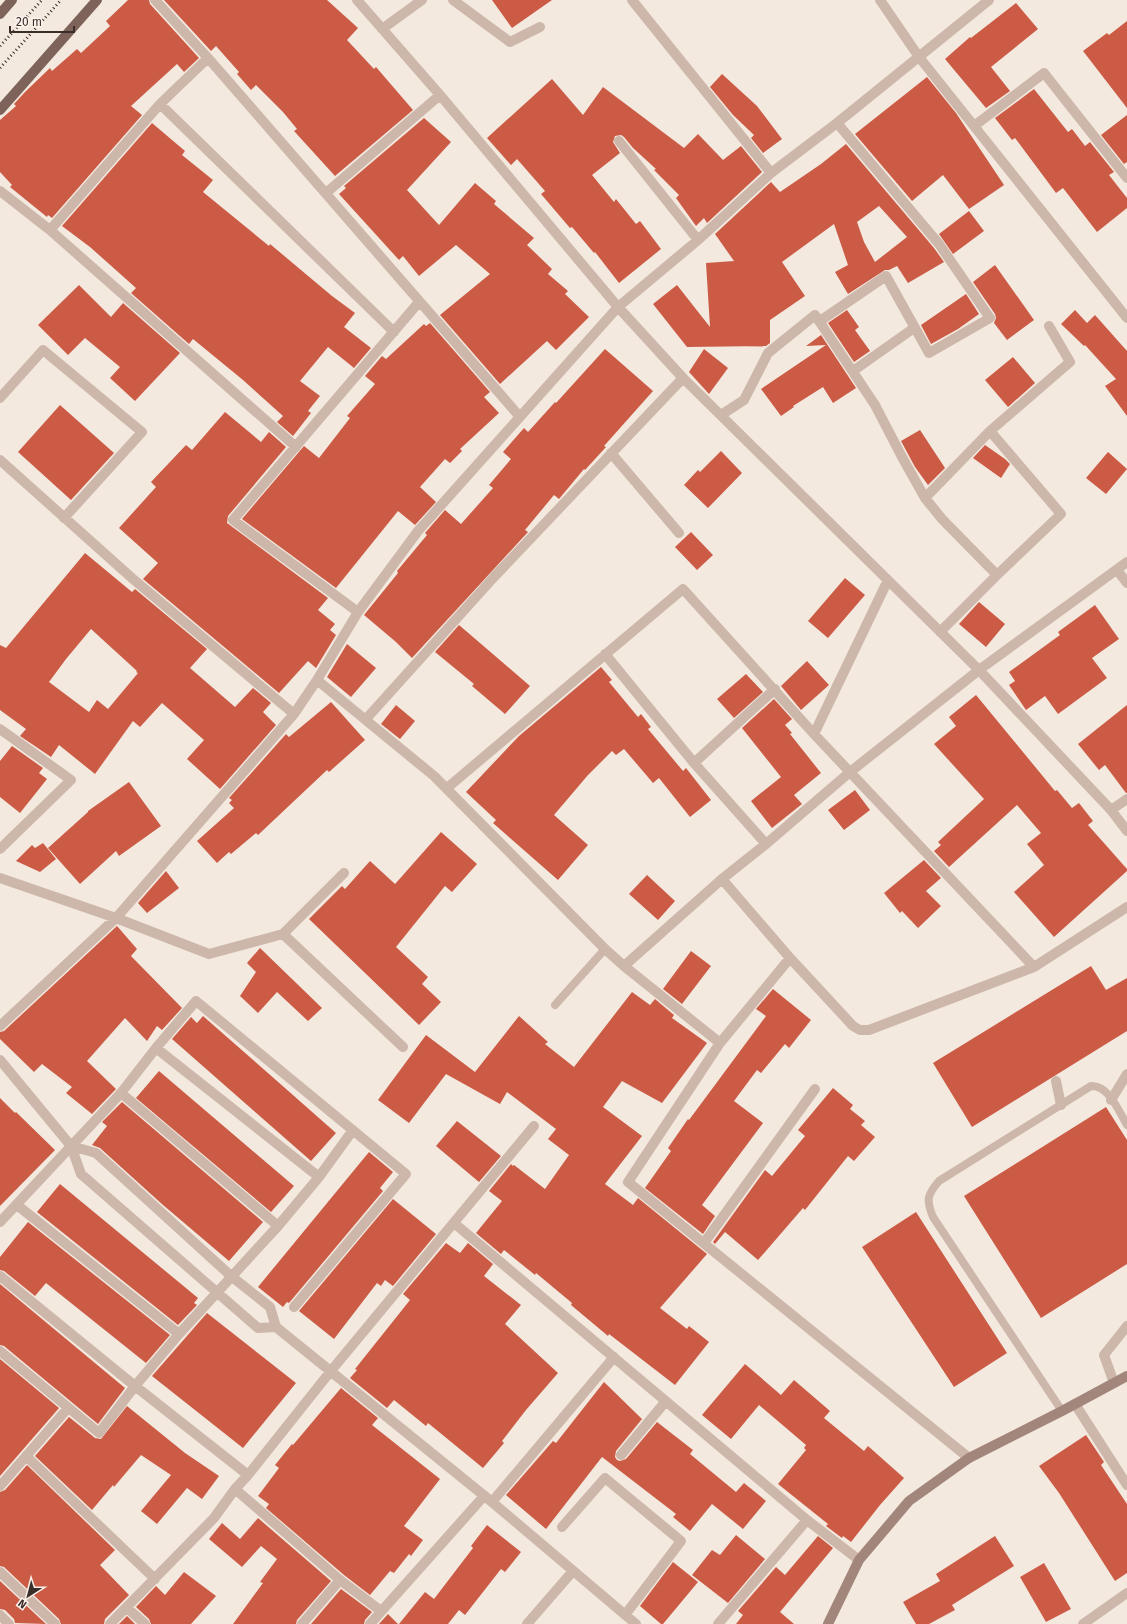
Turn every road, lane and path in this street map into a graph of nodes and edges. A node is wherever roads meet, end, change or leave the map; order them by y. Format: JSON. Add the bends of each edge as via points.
{"nodes":[{"id":1,"x":12,"y":0,"type":"edge"},
{"id":2,"x":97,"y":0,"type":"edge"},
{"id":3,"x":156,"y":0,"type":"edge"},
{"id":4,"x":357,"y":0,"type":"edge"},
{"id":5,"x":422,"y":0,"type":"edge"},
{"id":6,"x":453,"y":0,"type":"edge"},
{"id":7,"x":632,"y":0,"type":"edge"},
{"id":8,"x":880,"y":0,"type":"edge"},
{"id":9,"x":989,"y":0,"type":"edge"},
{"id":10,"x":0,"y":14,"type":"edge"},
{"id":11,"x":540,"y":27,"type":"dead end"},
{"id":12,"x":382,"y":29,"type":"junction"},
{"id":13,"x":920,"y":57,"type":"junction"},
{"id":14,"x":208,"y":58,"type":"junction"},
{"id":15,"x":440,"y":95,"type":"junction"},
{"id":16,"x":160,"y":104,"type":"junction"},
{"id":17,"x":0,"y":110,"type":"edge"},
{"id":18,"x":837,"y":123,"type":"junction"},
{"id":19,"x":974,"y":126,"type":"junction"},
{"id":20,"x":619,"y":141,"type":"dead end"},
{"id":21,"x":771,"y":174,"type":"junction"},
{"id":22,"x":1127,"y":178,"type":"edge"},
{"id":23,"x":0,"y":191,"type":"edge"},
{"id":24,"x":326,"y":193,"type":"junction"},
{"id":25,"x":50,"y":230,"type":"junction"},
{"id":26,"x":698,"y":240,"type":"junction"},
{"id":27,"x":419,"y":302,"type":"junction"},
{"id":28,"x":618,"y":307,"type":"junction"},
{"id":29,"x":1127,"y":318,"type":"edge"},
{"id":30,"x":820,"y":321,"type":"junction"},
{"id":31,"x":1049,"y":326,"type":"dead end"},
{"id":32,"x":914,"y":328,"type":"junction"},
{"id":33,"x":394,"y":332,"type":"junction"},
{"id":34,"x":853,"y":371,"type":"junction"},
{"id":35,"x":683,"y":378,"type":"junction"},
{"id":36,"x":0,"y":398,"type":"edge"},
{"id":37,"x":720,"y":415,"type":"junction"},
{"id":38,"x":520,"y":417,"type":"junction"},
{"id":39,"x":990,"y":431,"type":"junction"},
{"id":40,"x":296,"y":447,"type":"junction"},
{"id":41,"x":611,"y":453,"type":"junction"},
{"id":42,"x":0,"y":460,"type":"edge"},
{"id":43,"x":925,"y":498,"type":"junction"},
{"id":44,"x":64,"y":518,"type":"junction"},
{"id":45,"x":679,"y":533,"type":"dead end"},
{"id":46,"x":1127,"y":562,"type":"edge"},
{"id":47,"x":1117,"y":570,"type":"junction"},
{"id":48,"x":997,"y":575,"type":"junction"},
{"id":49,"x":888,"y":580,"type":"junction"},
{"id":50,"x":1127,"y":583,"type":"edge"},
{"id":51,"x":358,"y":612,"type":"junction"},
{"id":52,"x":940,"y":632,"type":"junction"},
{"id":53,"x":605,"y":654,"type":"junction"},
{"id":54,"x":979,"y":670,"type":"junction"},
{"id":55,"x":318,"y":680,"type":"junction"},
{"id":56,"x":775,"y":689,"type":"junction"},
{"id":57,"x":294,"y":714,"type":"junction"},
{"id":58,"x":366,"y":720,"type":"junction"},
{"id":59,"x":0,"y":729,"type":"edge"},
{"id":60,"x":814,"y":734,"type":"junction"},
{"id":61,"x":694,"y":763,"type":"junction"},
{"id":62,"x":850,"y":772,"type":"junction"},
{"id":63,"x":447,"y":788,"type":"junction"},
{"id":64,"x":1127,"y":799,"type":"edge"},
{"id":65,"x":1111,"y":810,"type":"junction"},
{"id":66,"x":1127,"y":831,"type":"edge"},
{"id":67,"x":766,"y":844,"type":"junction"},
{"id":68,"x":0,"y":849,"type":"edge"},
{"id":69,"x":344,"y":873,"type":"dead end"},
{"id":70,"x":0,"y":878,"type":"edge"},
{"id":71,"x":722,"y":879,"type":"junction"},
{"id":72,"x":1127,"y":907,"type":"edge"},
{"id":73,"x":116,"y":918,"type":"junction"},
{"id":74,"x":283,"y":934,"type":"junction"},
{"id":75,"x":605,"y":949,"type":"junction"},
{"id":76,"x":790,"y":958,"type":"junction"},
{"id":77,"x":624,"y":966,"type":"junction"},
{"id":78,"x":1034,"y":967,"type":"junction"},
{"id":79,"x":555,"y":1005,"type":"dead end"},
{"id":80,"x":0,"y":1026,"type":"edge"},
{"id":81,"x":720,"y":1043,"type":"junction"},
{"id":82,"x":403,"y":1047,"type":"dead end"},
{"id":83,"x":156,"y":1048,"type":"junction"},
{"id":84,"x":0,"y":1060,"type":"edge"},
{"id":85,"x":1127,"y":1074,"type":"edge"},
{"id":86,"x":1056,"y":1081,"type":"dead end"},
{"id":87,"x":815,"y":1089,"type":"dead end"},
{"id":88,"x":121,"y":1093,"type":"junction"},
{"id":89,"x":1111,"y":1100,"type":"junction"},
{"id":90,"x":1061,"y":1105,"type":"junction"},
{"id":91,"x":1127,"y":1125,"type":"edge"},
{"id":92,"x":534,"y":1126,"type":"dead end"},
{"id":93,"x":353,"y":1130,"type":"junction"},
{"id":94,"x":71,"y":1146,"type":"junction"},
{"id":95,"x":319,"y":1178,"type":"junction"},
{"id":96,"x":17,"y":1205,"type":"junction"},
{"id":97,"x":0,"y":1222,"type":"edge"},
{"id":98,"x":454,"y":1223,"type":"junction"},
{"id":99,"x":278,"y":1226,"type":"junction"},
{"id":100,"x":704,"y":1243,"type":"junction"},
{"id":101,"x":0,"y":1276,"type":"edge"},
{"id":102,"x":231,"y":1276,"type":"junction"},
{"id":103,"x":217,"y":1291,"type":"junction"},
{"id":104,"x":294,"y":1306,"type":"dead end"},
{"id":105,"x":1127,"y":1326,"type":"edge"},
{"id":106,"x":276,"y":1327,"type":"junction"},
{"id":107,"x":179,"y":1334,"type":"junction"},
{"id":108,"x":0,"y":1351,"type":"edge"},
{"id":109,"x":614,"y":1357,"type":"junction"},
{"id":110,"x":330,"y":1372,"type":"junction"},
{"id":111,"x":1127,"y":1376,"type":"edge"},
{"id":112,"x":1114,"y":1383,"type":"junction"},
{"id":113,"x":135,"y":1386,"type":"junction"},
{"id":114,"x":666,"y":1400,"type":"junction"},
{"id":115,"x":1075,"y":1404,"type":"junction"},
{"id":116,"x":68,"y":1408,"type":"junction"},
{"id":117,"x":1062,"y":1411,"type":"junction"},
{"id":118,"x":621,"y":1455,"type":"dead end"},
{"id":119,"x":26,"y":1456,"type":"junction"},
{"id":120,"x":969,"y":1458,"type":"junction"},
{"id":121,"x":248,"y":1475,"type":"junction"},
{"id":122,"x":1127,"y":1485,"type":"edge"},
{"id":123,"x":0,"y":1486,"type":"edge"},
{"id":124,"x":235,"y":1489,"type":"junction"},
{"id":125,"x":488,"y":1499,"type":"junction"},
{"id":126,"x":807,"y":1520,"type":"junction"},
{"id":127,"x":562,"y":1527,"type":"dead end"},
{"id":128,"x":859,"y":1560,"type":"junction"},
{"id":129,"x":573,"y":1570,"type":"junction"},
{"id":130,"x":0,"y":1572,"type":"edge"},
{"id":131,"x":155,"y":1579,"type":"junction"},
{"id":132,"x":340,"y":1580,"type":"junction"},
{"id":133,"x":1127,"y":1593,"type":"edge"},
{"id":134,"x":127,"y":1608,"type":"junction"},
{"id":135,"x":381,"y":1610,"type":"junction"},
{"id":136,"x":0,"y":1615,"type":"edge"},
{"id":137,"x":625,"y":1615,"type":"junction"},
{"id":138,"x":9,"y":1624,"type":"edge"},
{"id":139,"x":55,"y":1624,"type":"edge"},
{"id":140,"x":110,"y":1624,"type":"edge"},
{"id":141,"x":145,"y":1624,"type":"edge"},
{"id":142,"x":302,"y":1624,"type":"edge"},
{"id":143,"x":370,"y":1624,"type":"edge"},
{"id":144,"x":527,"y":1624,"type":"edge"},
{"id":145,"x":636,"y":1624,"type":"edge"},
{"id":146,"x":718,"y":1624,"type":"edge"},
{"id":147,"x":828,"y":1624,"type":"edge"},
{"id":148,"x":1083,"y":1624,"type":"edge"}],
"edges":[{"from":1,"to":10,"type":"main road"},
{"from":2,"to":17,"type":"main road"},
{"from":3,"to":14,"type":"street"},
{"from":4,"to":12,"type":"street"},
{"from":5,"to":12,"type":"street"},
{"from":6,"to":11,"type":"street","via":[[510,42]]},
{"from":7,"to":21,"type":"street"},
{"from":8,"to":13,"type":"street"},
{"from":9,"to":13,"type":"street"},
{"from":12,"to":15,"type":"street"},
{"from":13,"to":18,"type":"street"},
{"from":13,"to":19,"type":"street"},
{"from":14,"to":16,"type":"street"},
{"from":14,"to":24,"type":"street"},
{"from":15,"to":24,"type":"street"},
{"from":15,"to":28,"type":"street"},
{"from":16,"to":25,"type":"street"},
{"from":16,"to":33,"type":"street"},
{"from":18,"to":21,"type":"street"},
{"from":18,"to":32,"type":"street","via":[[939,244],[990,318],[929,353]]},
{"from":19,"to":22,"type":"street","via":[[1044,73]]},
{"from":19,"to":29,"type":"street"},
{"from":20,"to":26,"type":"street"},
{"from":21,"to":26,"type":"street"},
{"from":23,"to":25,"type":"street"},
{"from":24,"to":27,"type":"street"},
{"from":25,"to":40,"type":"street"},
{"from":26,"to":28,"type":"street"},
{"from":27,"to":33,"type":"street"},
{"from":27,"to":38,"type":"street"},
{"from":28,"to":35,"type":"street"},
{"from":28,"to":38,"type":"street"},
{"from":30,"to":32,"type":"street","via":[[886,276]]},
{"from":30,"to":34,"type":"street"},
{"from":30,"to":37,"type":"street","via":[[815,315],[768,353],[744,400]]},
{"from":31,"to":39,"type":"street","via":[[1070,362]]},
{"from":32,"to":34,"type":"street"},
{"from":33,"to":40,"type":"street"},
{"from":34,"to":43,"type":"street","via":[[875,405]]},
{"from":35,"to":37,"type":"street"},
{"from":35,"to":41,"type":"street"},
{"from":36,"to":44,"type":"street","via":[[43,350],[142,432]]},
{"from":37,"to":49,"type":"street"},
{"from":38,"to":51,"type":"street","via":[[418,531]]},
{"from":39,"to":43,"type":"street"},
{"from":39,"to":48,"type":"street","via":[[1061,514]]},
{"from":40,"to":51,"type":"street","via":[[233,520]]},
{"from":41,"to":45,"type":"street"},
{"from":41,"to":58,"type":"street","via":[[494,577]]},
{"from":42,"to":44,"type":"street"},
{"from":43,"to":48,"type":"street"},
{"from":44,"to":57,"type":"street"},
{"from":46,"to":47,"type":"street"},
{"from":47,"to":50,"type":"street"},
{"from":47,"to":54,"type":"street"},
{"from":48,"to":52,"type":"street"},
{"from":49,"to":52,"type":"street"},
{"from":49,"to":60,"type":"street"},
{"from":51,"to":55,"type":"street"},
{"from":52,"to":54,"type":"street"},
{"from":53,"to":56,"type":"street","via":[[683,589]]},
{"from":53,"to":61,"type":"street"},
{"from":53,"to":63,"type":"street"},
{"from":54,"to":62,"type":"street"},
{"from":54,"to":65,"type":"street"},
{"from":55,"to":57,"type":"street"},
{"from":55,"to":58,"type":"street"},
{"from":56,"to":60,"type":"street"},
{"from":56,"to":61,"type":"street"},
{"from":57,"to":73,"type":"street"},
{"from":58,"to":63,"type":"street"},
{"from":59,"to":68,"type":"street","via":[[71,780]]},
{"from":60,"to":62,"type":"street"},
{"from":61,"to":67,"type":"street"},
{"from":62,"to":67,"type":"street"},
{"from":62,"to":78,"type":"street"},
{"from":63,"to":75,"type":"street"},
{"from":64,"to":65,"type":"street"},
{"from":65,"to":66,"type":"street"},
{"from":67,"to":71,"type":"street"},
{"from":69,"to":74,"type":"street"},
{"from":70,"to":73,"type":"street"},
{"from":71,"to":76,"type":"street"},
{"from":71,"to":77,"type":"street"},
{"from":72,"to":78,"type":"street"},
{"from":73,"to":74,"type":"street","via":[[209,954]]},
{"from":73,"to":80,"type":"street"},
{"from":74,"to":82,"type":"street"},
{"from":75,"to":77,"type":"street"},
{"from":75,"to":79,"type":"lane"},
{"from":76,"to":78,"type":"street","via":[[853,1026],[860,1030],[869,1030]]},
{"from":76,"to":81,"type":"street"},
{"from":77,"to":81,"type":"street"},
{"from":81,"to":100,"type":"street","via":[[628,1182]]},
{"from":83,"to":88,"type":"street"},
{"from":83,"to":93,"type":"street","via":[[196,1001]]},
{"from":83,"to":95,"type":"street"},
{"from":84,"to":94,"type":"street"},
{"from":85,"to":89,"type":"street"},
{"from":86,"to":90,"type":"street"},
{"from":87,"to":100,"type":"street"},
{"from":88,"to":94,"type":"street"},
{"from":88,"to":99,"type":"street"},
{"from":89,"to":90,"type":"lane","via":[[1102,1089],[1091,1086]]},
{"from":89,"to":91,"type":"lane"},
{"from":90,"to":117,"type":"lane","via":[[939,1181],[929,1193],[928,1206],[933,1218]]},
{"from":92,"to":98,"type":"street"},
{"from":93,"to":95,"type":"street"},
{"from":93,"to":104,"type":"street","via":[[406,1174]]},
{"from":94,"to":96,"type":"street"},
{"from":94,"to":102,"type":"street","via":[[96,1153]]},
{"from":94,"to":103,"type":"street","via":[[81,1174]]},
{"from":95,"to":99,"type":"street"},
{"from":96,"to":97,"type":"street"},
{"from":96,"to":107,"type":"street"},
{"from":98,"to":109,"type":"street"},
{"from":98,"to":110,"type":"street"},
{"from":99,"to":102,"type":"street"},
{"from":100,"to":120,"type":"street"},
{"from":101,"to":113,"type":"street"},
{"from":102,"to":103,"type":"street"},
{"from":102,"to":106,"type":"street","via":[[270,1307]]},
{"from":103,"to":106,"type":"street","via":[[258,1328]]},
{"from":103,"to":107,"type":"street"},
{"from":105,"to":112,"type":"street","via":[[1104,1355]]},
{"from":106,"to":110,"type":"street"},
{"from":107,"to":113,"type":"street"},
{"from":108,"to":116,"type":"street"},
{"from":109,"to":114,"type":"street"},
{"from":109,"to":125,"type":"street"},
{"from":110,"to":121,"type":"street"},
{"from":110,"to":125,"type":"street"},
{"from":111,"to":112,"type":"street"},
{"from":112,"to":115,"type":"street"},
{"from":113,"to":116,"type":"street","via":[[99,1433]]},
{"from":113,"to":121,"type":"street"},
{"from":114,"to":118,"type":"street"},
{"from":114,"to":126,"type":"street"},
{"from":115,"to":117,"type":"street"},
{"from":115,"to":122,"type":"street"},
{"from":116,"to":119,"type":"street"},
{"from":117,"to":120,"type":"street"},
{"from":119,"to":123,"type":"street"},
{"from":119,"to":131,"type":"street"},
{"from":120,"to":128,"type":"street","via":[[909,1501]]},
{"from":121,"to":124,"type":"street"},
{"from":124,"to":131,"type":"street","via":[[214,1518]]},
{"from":124,"to":132,"type":"street"},
{"from":125,"to":129,"type":"street"},
{"from":125,"to":135,"type":"street"},
{"from":126,"to":128,"type":"street"},
{"from":126,"to":146,"type":"street"},
{"from":127,"to":137,"type":"street","via":[[605,1478],[681,1541]]},
{"from":128,"to":147,"type":"street"},
{"from":129,"to":137,"type":"street"},
{"from":129,"to":144,"type":"street"},
{"from":130,"to":139,"type":"street"},
{"from":131,"to":134,"type":"street"},
{"from":132,"to":135,"type":"street"},
{"from":132,"to":142,"type":"street"},
{"from":133,"to":148,"type":"street"},
{"from":134,"to":140,"type":"street"},
{"from":134,"to":141,"type":"street"},
{"from":135,"to":143,"type":"street"},
{"from":136,"to":138,"type":"street"},
{"from":137,"to":145,"type":"street"}]}
